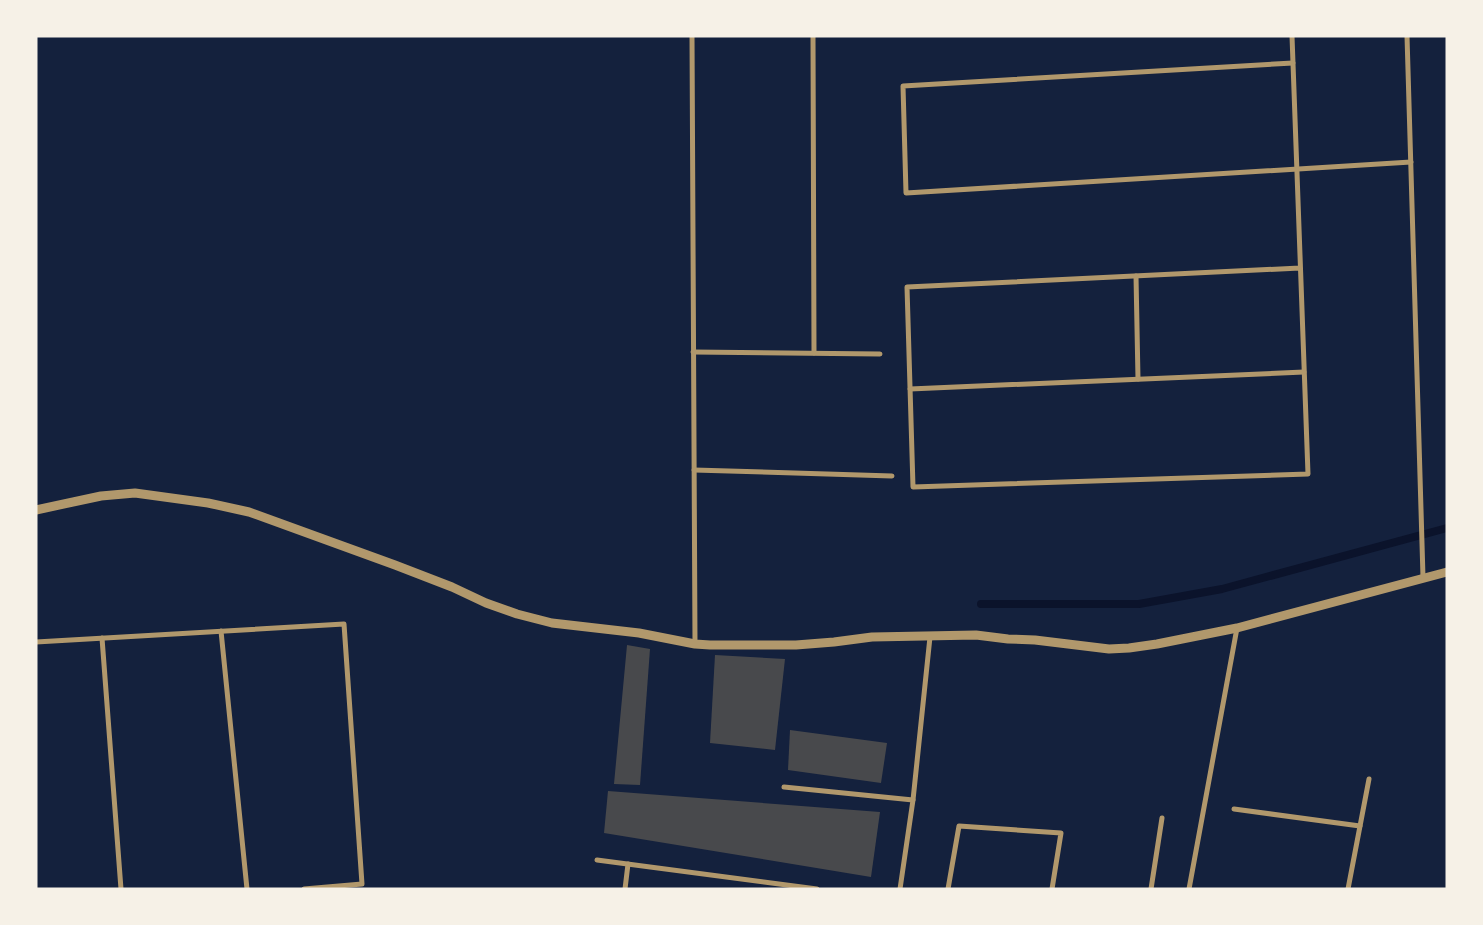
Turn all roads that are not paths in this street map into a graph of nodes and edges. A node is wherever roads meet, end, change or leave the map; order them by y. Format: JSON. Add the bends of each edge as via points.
{"nodes":[{"id":1,"x":692,"y":36,"type":"edge"},
{"id":2,"x":813,"y":36,"type":"edge"},
{"id":3,"x":1292,"y":36,"type":"edge"},
{"id":4,"x":1406,"y":36,"type":"edge"},
{"id":5,"x":1293,"y":63,"type":"junction"},
{"id":6,"x":1410,"y":162,"type":"junction"},
{"id":7,"x":1297,"y":169,"type":"junction"},
{"id":8,"x":1300,"y":268,"type":"junction"},
{"id":9,"x":1136,"y":276,"type":"junction"},
{"id":10,"x":693,"y":352,"type":"junction"},
{"id":11,"x":814,"y":353,"type":"junction"},
{"id":12,"x":880,"y":354,"type":"dead end"},
{"id":13,"x":1304,"y":372,"type":"junction"},
{"id":14,"x":1138,"y":379,"type":"junction"},
{"id":15,"x":910,"y":389,"type":"junction"},
{"id":16,"x":694,"y":470,"type":"junction"},
{"id":17,"x":892,"y":476,"type":"dead end"},
{"id":18,"x":36,"y":510,"type":"edge"},
{"id":19,"x":1447,"y":572,"type":"edge"},
{"id":20,"x":1423,"y":577,"type":"junction"},
{"id":21,"x":1237,"y":628,"type":"junction"},
{"id":22,"x":221,"y":631,"type":"junction"},
{"id":23,"x":930,"y":637,"type":"junction"},
{"id":24,"x":102,"y":638,"type":"junction"},
{"id":25,"x":36,"y":642,"type":"edge"},
{"id":26,"x":694,"y":644,"type":"junction"},
{"id":27,"x":1368,"y":779,"type":"dead end"},
{"id":28,"x":784,"y":787,"type":"dead end"},
{"id":29,"x":913,"y":800,"type":"junction"},
{"id":30,"x":1234,"y":809,"type":"dead end"},
{"id":31,"x":1162,"y":818,"type":"dead end"},
{"id":32,"x":1360,"y":826,"type":"junction"},
{"id":33,"x":596,"y":860,"type":"dead end"},
{"id":34,"x":628,"y":864,"type":"junction"},
{"id":35,"x":121,"y":889,"type":"edge"},
{"id":36,"x":246,"y":889,"type":"edge"},
{"id":37,"x":304,"y":889,"type":"edge"},
{"id":38,"x":625,"y":889,"type":"edge"},
{"id":39,"x":817,"y":889,"type":"edge"},
{"id":40,"x":900,"y":889,"type":"edge"},
{"id":41,"x":948,"y":889,"type":"edge"},
{"id":42,"x":1052,"y":889,"type":"edge"},
{"id":43,"x":1151,"y":889,"type":"edge"},
{"id":44,"x":1189,"y":889,"type":"edge"},
{"id":45,"x":1348,"y":889,"type":"edge"}],
"edges":[{"from":1,"to":10,"type":"street"},
{"from":2,"to":11,"type":"street"},
{"from":3,"to":5,"type":"street"},
{"from":4,"to":6,"type":"street"},
{"from":5,"to":7,"type":"street"},
{"from":5,"to":7,"type":"street","via":[[903,86],[906,193]]},
{"from":6,"to":7,"type":"street"},
{"from":6,"to":20,"type":"street"},
{"from":7,"to":8,"type":"street"},
{"from":8,"to":9,"type":"street"},
{"from":8,"to":13,"type":"street"},
{"from":9,"to":14,"type":"street"},
{"from":9,"to":15,"type":"street","via":[[907,286]]},
{"from":10,"to":11,"type":"street"},
{"from":10,"to":16,"type":"street"},
{"from":11,"to":12,"type":"street"},
{"from":13,"to":14,"type":"street"},
{"from":13,"to":15,"type":"street","via":[[1308,474],[913,486]]},
{"from":14,"to":15,"type":"street"},
{"from":16,"to":17,"type":"street"},
{"from":16,"to":26,"type":"street"},
{"from":18,"to":26,"type":"street","via":[[101,496],[135,493],[208,503],[257,515],[517,614],[552,623]]},
{"from":19,"to":20,"type":"street"},
{"from":20,"to":21,"type":"street"},
{"from":21,"to":23,"type":"street","via":[[1157,644],[1109,649],[976,635]]},
{"from":21,"to":44,"type":"street"},
{"from":22,"to":24,"type":"street"},
{"from":22,"to":36,"type":"street"},
{"from":22,"to":37,"type":"street","via":[[344,624],[362,884]]},
{"from":23,"to":26,"type":"street","via":[[872,637],[796,645]]},
{"from":23,"to":29,"type":"street"},
{"from":24,"to":25,"type":"street"},
{"from":24,"to":35,"type":"street"},
{"from":27,"to":32,"type":"street"},
{"from":28,"to":29,"type":"street"},
{"from":29,"to":40,"type":"street"},
{"from":30,"to":32,"type":"street"},
{"from":31,"to":43,"type":"street"},
{"from":32,"to":45,"type":"street"},
{"from":33,"to":34,"type":"street"},
{"from":34,"to":38,"type":"street"},
{"from":34,"to":39,"type":"street"},
{"from":41,"to":42,"type":"street","via":[[959,826],[1061,833]]}]}
